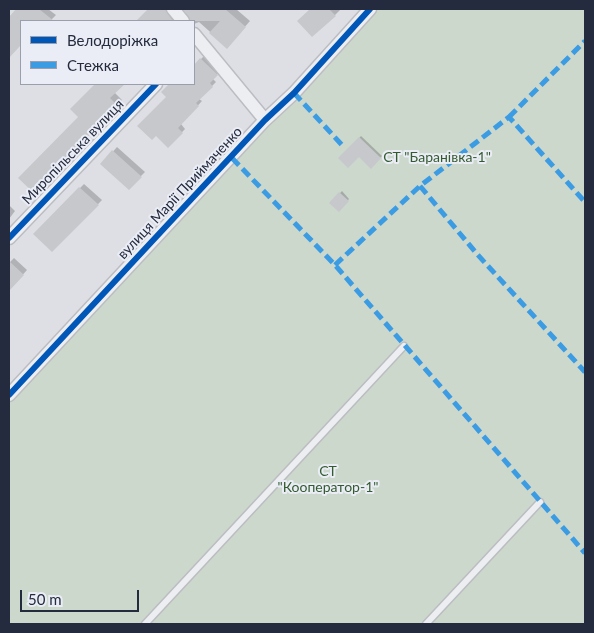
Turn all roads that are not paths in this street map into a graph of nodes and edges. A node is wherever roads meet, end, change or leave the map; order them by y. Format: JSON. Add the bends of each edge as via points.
{"nodes":[{"id":1,"x":173,"y":9,"type":"edge"},
{"id":2,"x":370,"y":9,"type":"edge"},
{"id":3,"x":182,"y":20,"type":"edge"},
{"id":4,"x":195,"y":40,"type":"edge"},
{"id":5,"x":155,"y":85,"type":"edge"},
{"id":6,"x":265,"y":120,"type":"junction"},
{"id":7,"x":9,"y":238,"type":"edge"},
{"id":8,"x":404,"y":346,"type":"dead end"},
{"id":9,"x":9,"y":395,"type":"edge"},
{"id":10,"x":540,"y":502,"type":"dead end"},
{"id":11,"x":145,"y":624,"type":"edge"},
{"id":12,"x":426,"y":624,"type":"edge"}],
"edges":[{"from":1,"to":3,"type":"street"},
{"from":2,"to":6,"type":"street","name":"вулиця Марії Приймаченко","via":[[294,93]]},
{"from":4,"to":6,"type":"street"},
{"from":5,"to":7,"type":"street","name":"Миропільська вулиця"},
{"from":6,"to":9,"type":"street","name":"вулиця Марії Приймаченко"},
{"from":8,"to":11,"type":"lane"},
{"from":10,"to":12,"type":"lane"}]}
